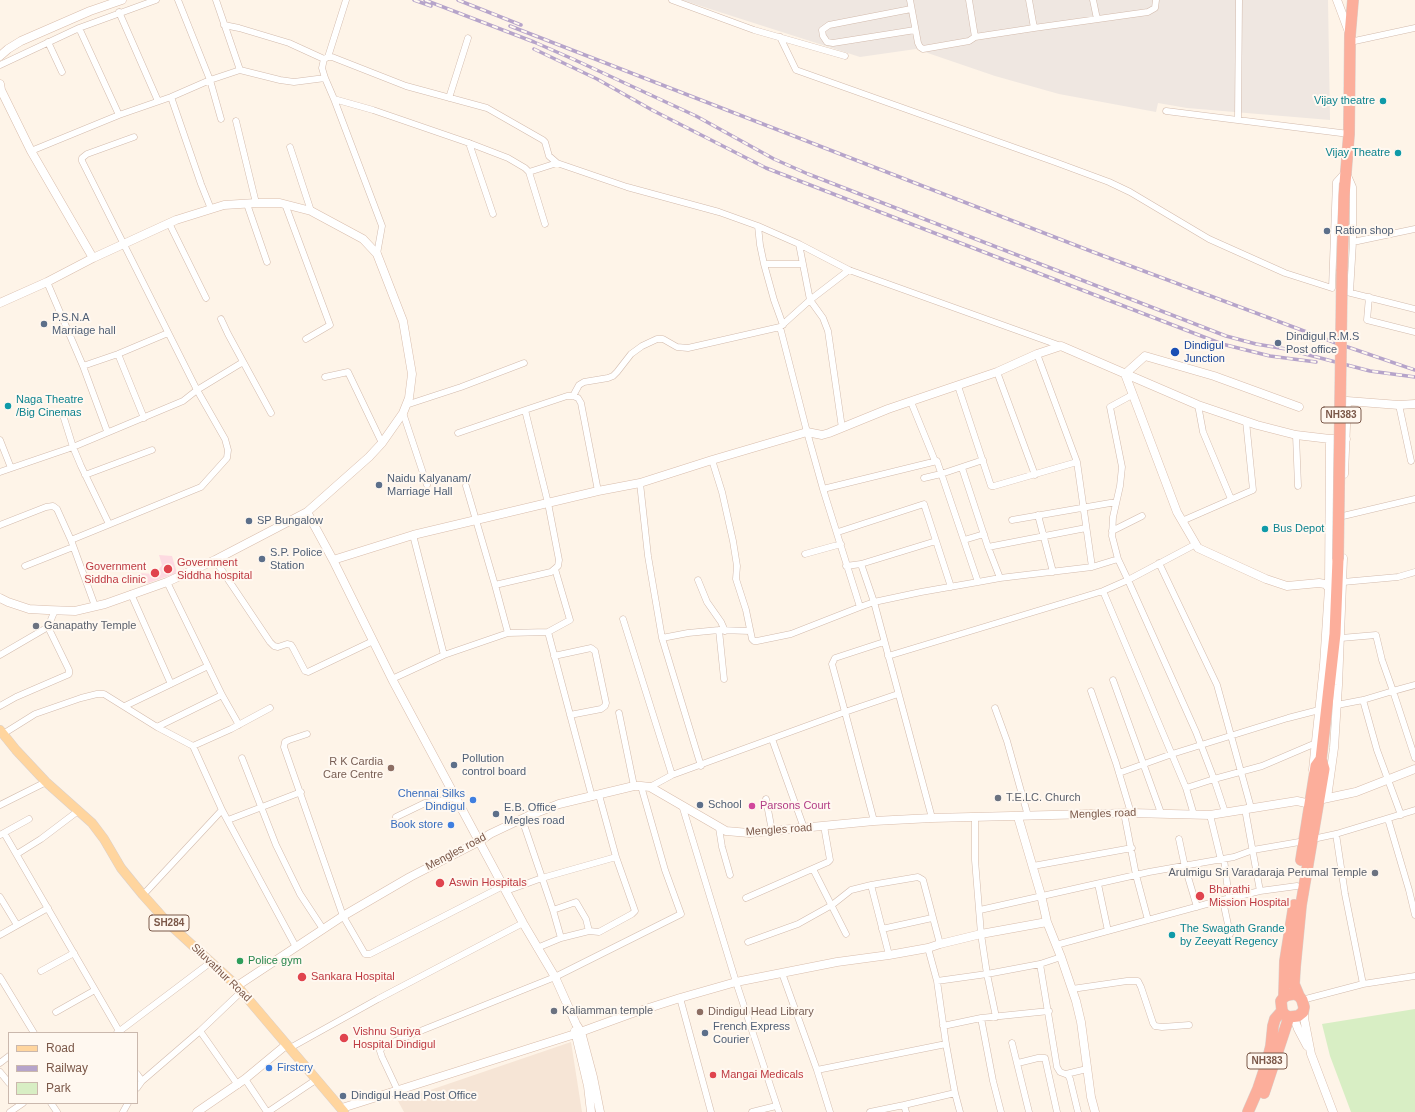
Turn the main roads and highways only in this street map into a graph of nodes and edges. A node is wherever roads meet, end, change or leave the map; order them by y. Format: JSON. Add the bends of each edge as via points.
{"nodes":[{"id":1,"x":122,"y":0,"type":"edge"},
{"id":2,"x":1337,"y":0,"type":"edge"},
{"id":3,"x":1353,"y":0,"type":"edge"},
{"id":4,"x":1350,"y":39,"type":"junction"},
{"id":5,"x":0,"y":56,"type":"edge"},
{"id":6,"x":0,"y":88,"type":"edge"},
{"id":7,"x":93,"y":258,"type":"junction"},
{"id":8,"x":0,"y":303,"type":"edge"},
{"id":9,"x":1125,"y":374,"type":"junction"},
{"id":10,"x":1415,"y":404,"type":"edge"},
{"id":11,"x":1299,"y":407,"type":"dead end"},
{"id":12,"x":1330,"y":439,"type":"junction"},
{"id":13,"x":1346,"y":439,"type":"junction"},
{"id":14,"x":307,"y":512,"type":"junction"},
{"id":15,"x":1329,"y":546,"type":"junction"},
{"id":16,"x":1343,"y":546,"type":"junction"},
{"id":17,"x":333,"y":560,"type":"junction"},
{"id":18,"x":1329,"y":588,"type":"junction"},
{"id":19,"x":0,"y":598,"type":"edge"},
{"id":20,"x":2,"y":732,"type":"edge"},
{"id":21,"x":1319,"y":750,"type":"junction"},
{"id":22,"x":1415,"y":769,"type":"edge"},
{"id":23,"x":1315,"y":801,"type":"junction"},
{"id":24,"x":1018,"y":817,"type":"junction"},
{"id":25,"x":1309,"y":840,"type":"junction"},
{"id":26,"x":480,"y":841,"type":"junction"},
{"id":27,"x":1047,"y":922,"type":"junction"},
{"id":28,"x":239,"y":988,"type":"junction"},
{"id":29,"x":1284,"y":997,"type":"junction"},
{"id":30,"x":1302,"y":1001,"type":"junction"},
{"id":31,"x":1288,"y":1015,"type":"junction"},
{"id":32,"x":578,"y":1033,"type":"junction"},
{"id":33,"x":288,"y":1047,"type":"junction"},
{"id":34,"x":1311,"y":1054,"type":"junction"},
{"id":35,"x":343,"y":1110,"type":"edge"},
{"id":36,"x":203,"y":1111,"type":"edge"},
{"id":37,"x":591,"y":1112,"type":"edge"},
{"id":38,"x":600,"y":1112,"type":"edge"},
{"id":39,"x":1095,"y":1112,"type":"edge"},
{"id":40,"x":1248,"y":1112,"type":"edge"},
{"id":41,"x":1255,"y":1112,"type":"edge"},
{"id":42,"x":1333,"y":1112,"type":"edge"}],
"edges":[{"from":1,"to":5,"type":"main road","via":[[21,41]]},
{"from":2,"to":4,"type":"main road"},
{"from":3,"to":4,"type":"highway","number":"NH383"},
{"from":4,"to":21,"type":"highway","number":"NH383","bridge":true,"via":[[1349,134],[1342,271],[1335,634]]},
{"from":6,"to":7,"type":"main road","via":[[31,151]]},
{"from":7,"to":8,"type":"main road"},
{"from":7,"to":14,"type":"main road","via":[[169,223],[224,205],[256,203],[280,203],[311,211],[363,239],[377,254],[403,321],[412,374],[409,398],[403,413],[370,457]]},
{"from":9,"to":11,"type":"main road","via":[[1145,356],[1214,376]]},
{"from":9,"to":12,"type":"main road","via":[[1198,405],[1246,421],[1296,435]]},
{"from":9,"to":17,"type":"main road","via":[[1060,346],[997,372],[888,409],[822,435],[807,432],[640,483],[413,535]]},
{"from":9,"to":18,"type":"main road","via":[[1177,512],[1198,548],[1287,586],[1319,583]]},
{"from":10,"to":13,"type":"main road","via":[[1346,401]]},
{"from":12,"to":13,"type":"main road"},
{"from":12,"to":15,"type":"main road"},
{"from":13,"to":16,"type":"main road"},
{"from":14,"to":17,"type":"main road"},
{"from":14,"to":19,"type":"main road","via":[[167,582],[95,606],[75,611],[30,608]]},
{"from":15,"to":16,"type":"main road"},
{"from":15,"to":18,"type":"main road"},
{"from":16,"to":23,"type":"main road","via":[[1341,638],[1334,748]]},
{"from":17,"to":26,"type":"main road","via":[[392,679]]},
{"from":18,"to":21,"type":"main road","via":[[1319,710]]},
{"from":20,"to":28,"type":"main road","name":"Siluvathur Road","number":"SH284","via":[[46,782],[92,823],[121,868],[168,923]]},
{"from":21,"to":23,"type":"highway","via":[[1324,769]]},
{"from":21,"to":23,"type":"main road","via":[[1310,788]]},
{"from":22,"to":23,"type":"main road","name":"Mengles road","via":[[1356,792]]},
{"from":23,"to":24,"type":"main road","name":"Mengles road","via":[[1297,801],[1210,815],[1128,813]]},
{"from":23,"to":25,"type":"highway","number":"NH383"},
{"from":24,"to":26,"type":"main road","name":"Mengles road","via":[[874,821],[738,833],[719,828],[650,787],[638,786],[559,804],[522,819]]},
{"from":24,"to":27,"type":"main road"},
{"from":25,"to":29,"type":"highway","number":"NH383","via":[[1297,886],[1285,961]]},
{"from":25,"to":30,"type":"highway","number":"NH383","via":[[1294,984]]},
{"from":26,"to":28,"type":"main road","name":"Mengles road","via":[[410,877],[343,916]]},
{"from":26,"to":32,"type":"main road","via":[[504,889],[555,977]]},
{"from":27,"to":32,"type":"main road","via":[[981,934],[928,948],[837,962],[736,982],[630,1014]]},
{"from":27,"to":39,"type":"main road","via":[[1072,989],[1081,1022]]},
{"from":28,"to":33,"type":"main road","name":"Siluvathur Road","number":"SH284"},
{"from":29,"to":30,"type":"highway","via":[[1294,994]]},
{"from":29,"to":31,"type":"highway","number":"NH383","via":[[1281,1001]]},
{"from":30,"to":31,"type":"highway","number":"NH383","via":[[1303,1012],[1298,1016]]},
{"from":30,"to":34,"type":"main road"},
{"from":31,"to":34,"type":"main road"},
{"from":31,"to":40,"type":"highway","number":"NH383","via":[[1275,1019],[1267,1062]]},
{"from":31,"to":41,"type":"highway","number":"NH383","via":[[1265,1091]]},
{"from":32,"to":35,"type":"main road"},
{"from":32,"to":37,"type":"main road"},
{"from":32,"to":38,"type":"main road","via":[[593,1077]]},
{"from":33,"to":35,"type":"main road","name":"Siluvathur Road","number":"SH284"},
{"from":33,"to":36,"type":"main road"},
{"from":34,"to":42,"type":"main road"}]}
